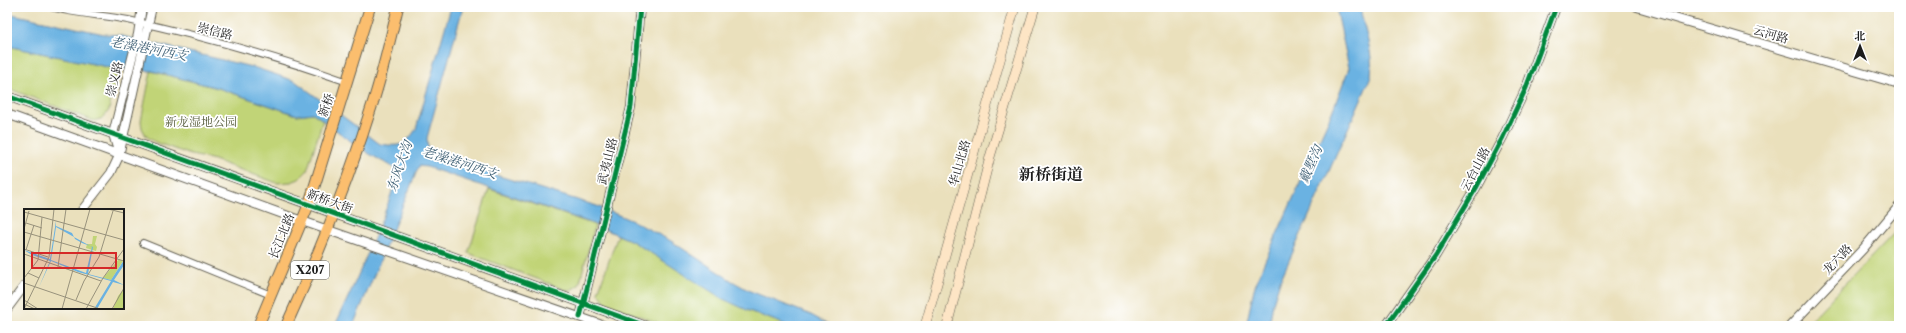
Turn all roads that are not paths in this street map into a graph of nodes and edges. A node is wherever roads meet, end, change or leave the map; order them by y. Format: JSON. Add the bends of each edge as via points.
{"nodes":[{"id":1,"x":50,"y":7,"type":"edge"},
{"id":2,"x":142,"y":7,"type":"edge"},
{"id":3,"x":152,"y":7,"type":"edge"},
{"id":4,"x":370,"y":7,"type":"edge"},
{"id":5,"x":398,"y":7,"type":"edge"},
{"id":6,"x":640,"y":7,"type":"edge"},
{"id":7,"x":1015,"y":7,"type":"edge"},
{"id":8,"x":1034,"y":7,"type":"edge"},
{"id":9,"x":1556,"y":7,"type":"edge"},
{"id":10,"x":1637,"y":7,"type":"edge"},
{"id":11,"x":139,"y":23,"type":"junction"},
{"id":12,"x":148,"y":26,"type":"junction"},
{"id":13,"x":1899,"y":84,"type":"edge"},
{"id":14,"x":347,"y":85,"type":"junction"},
{"id":15,"x":7,"y":96,"type":"edge"},
{"id":16,"x":7,"y":114,"type":"edge"},
{"id":17,"x":330,"y":132,"type":"joint"},
{"id":18,"x":113,"y":134,"type":"junction"},
{"id":19,"x":123,"y":138,"type":"junction"},
{"id":20,"x":119,"y":156,"type":"junction"},
{"id":21,"x":308,"y":204,"type":"junction"},
{"id":22,"x":1899,"y":206,"type":"edge"},
{"id":23,"x":83,"y":209,"type":"edge"},
{"id":24,"x":333,"y":213,"type":"junction"},
{"id":25,"x":302,"y":221,"type":"junction"},
{"id":26,"x":326,"y":229,"type":"junction"},
{"id":27,"x":143,"y":243,"type":"dead end"},
{"id":28,"x":24,"y":286,"type":"edge"},
{"id":29,"x":271,"y":295,"type":"junction"},
{"id":30,"x":584,"y":304,"type":"junction"},
{"id":31,"x":7,"y":309,"type":"edge"},
{"id":32,"x":580,"y":317,"type":"junction"},
{"id":33,"x":258,"y":326,"type":"edge"},
{"id":34,"x":286,"y":326,"type":"edge"},
{"id":35,"x":605,"y":326,"type":"edge"},
{"id":36,"x":646,"y":326,"type":"edge"},
{"id":37,"x":926,"y":326,"type":"edge"},
{"id":38,"x":947,"y":326,"type":"edge"},
{"id":39,"x":1386,"y":326,"type":"edge"},
{"id":40,"x":1790,"y":326,"type":"edge"}],
"edges":[{"from":1,"to":11,"type":"street","name":"崇信路"},
{"from":2,"to":11,"type":"street","name":"崇义路"},
{"from":3,"to":12,"type":"street","name":"崇义路"},
{"from":4,"to":14,"type":"main road"},
{"from":5,"to":24,"type":"main road","number":"X207","via":[[375,96]]},
{"from":6,"to":30,"type":"street","name":"武夷山路","via":[[630,108]]},
{"from":7,"to":37,"type":"main road","name":"华山北路"},
{"from":8,"to":38,"type":"main road","via":[[990,157]]},
{"from":9,"to":39,"type":"street","name":"云台山路","via":[[1526,88],[1476,188],[1436,255]]},
{"from":10,"to":13,"type":"street","name":"云河路"},
{"from":11,"to":12,"type":"street","name":"崇信路"},
{"from":11,"to":18,"type":"street","name":"崇义路"},
{"from":12,"to":14,"type":"street","name":"崇信路","via":[[262,54]]},
{"from":12,"to":19,"type":"street","name":"崇义路"},
{"from":14,"to":17,"type":"main road","name":"新桥"},
{"from":15,"to":18,"type":"street","name":"新桥大街"},
{"from":16,"to":20,"type":"street"},
{"from":17,"to":21,"type":"main road","name":"长江北路"},
{"from":18,"to":19,"type":"street","name":"新桥大街"},
{"from":18,"to":20,"type":"street","name":"崇义路"},
{"from":19,"to":20,"type":"street","name":"崇义路"},
{"from":19,"to":21,"type":"street","name":"新桥大街"},
{"from":20,"to":23,"type":"street","name":"崇义路","via":[[111,173]]},
{"from":20,"to":25,"type":"street"},
{"from":21,"to":24,"type":"street","name":"新桥大街"},
{"from":21,"to":25,"type":"main road","name":"长江北路"},
{"from":22,"to":40,"type":"street","name":"龙六路","via":[[1863,249]]},
{"from":24,"to":26,"type":"main road","number":"X207"},
{"from":24,"to":30,"type":"street","name":"新桥大街"},
{"from":25,"to":26,"type":"street"},
{"from":25,"to":29,"type":"main road","name":"长江北路","number":"X207"},
{"from":26,"to":32,"type":"street"},
{"from":26,"to":34,"type":"main road","number":"X207"},
{"from":27,"to":29,"type":"street"},
{"from":28,"to":31,"type":"street"},
{"from":29,"to":33,"type":"main road","name":"长江北路","number":"X207"},
{"from":30,"to":32,"type":"street","name":"武夷山路"},
{"from":30,"to":36,"type":"street","name":"新桥大街"},
{"from":32,"to":35,"type":"street"}]}
